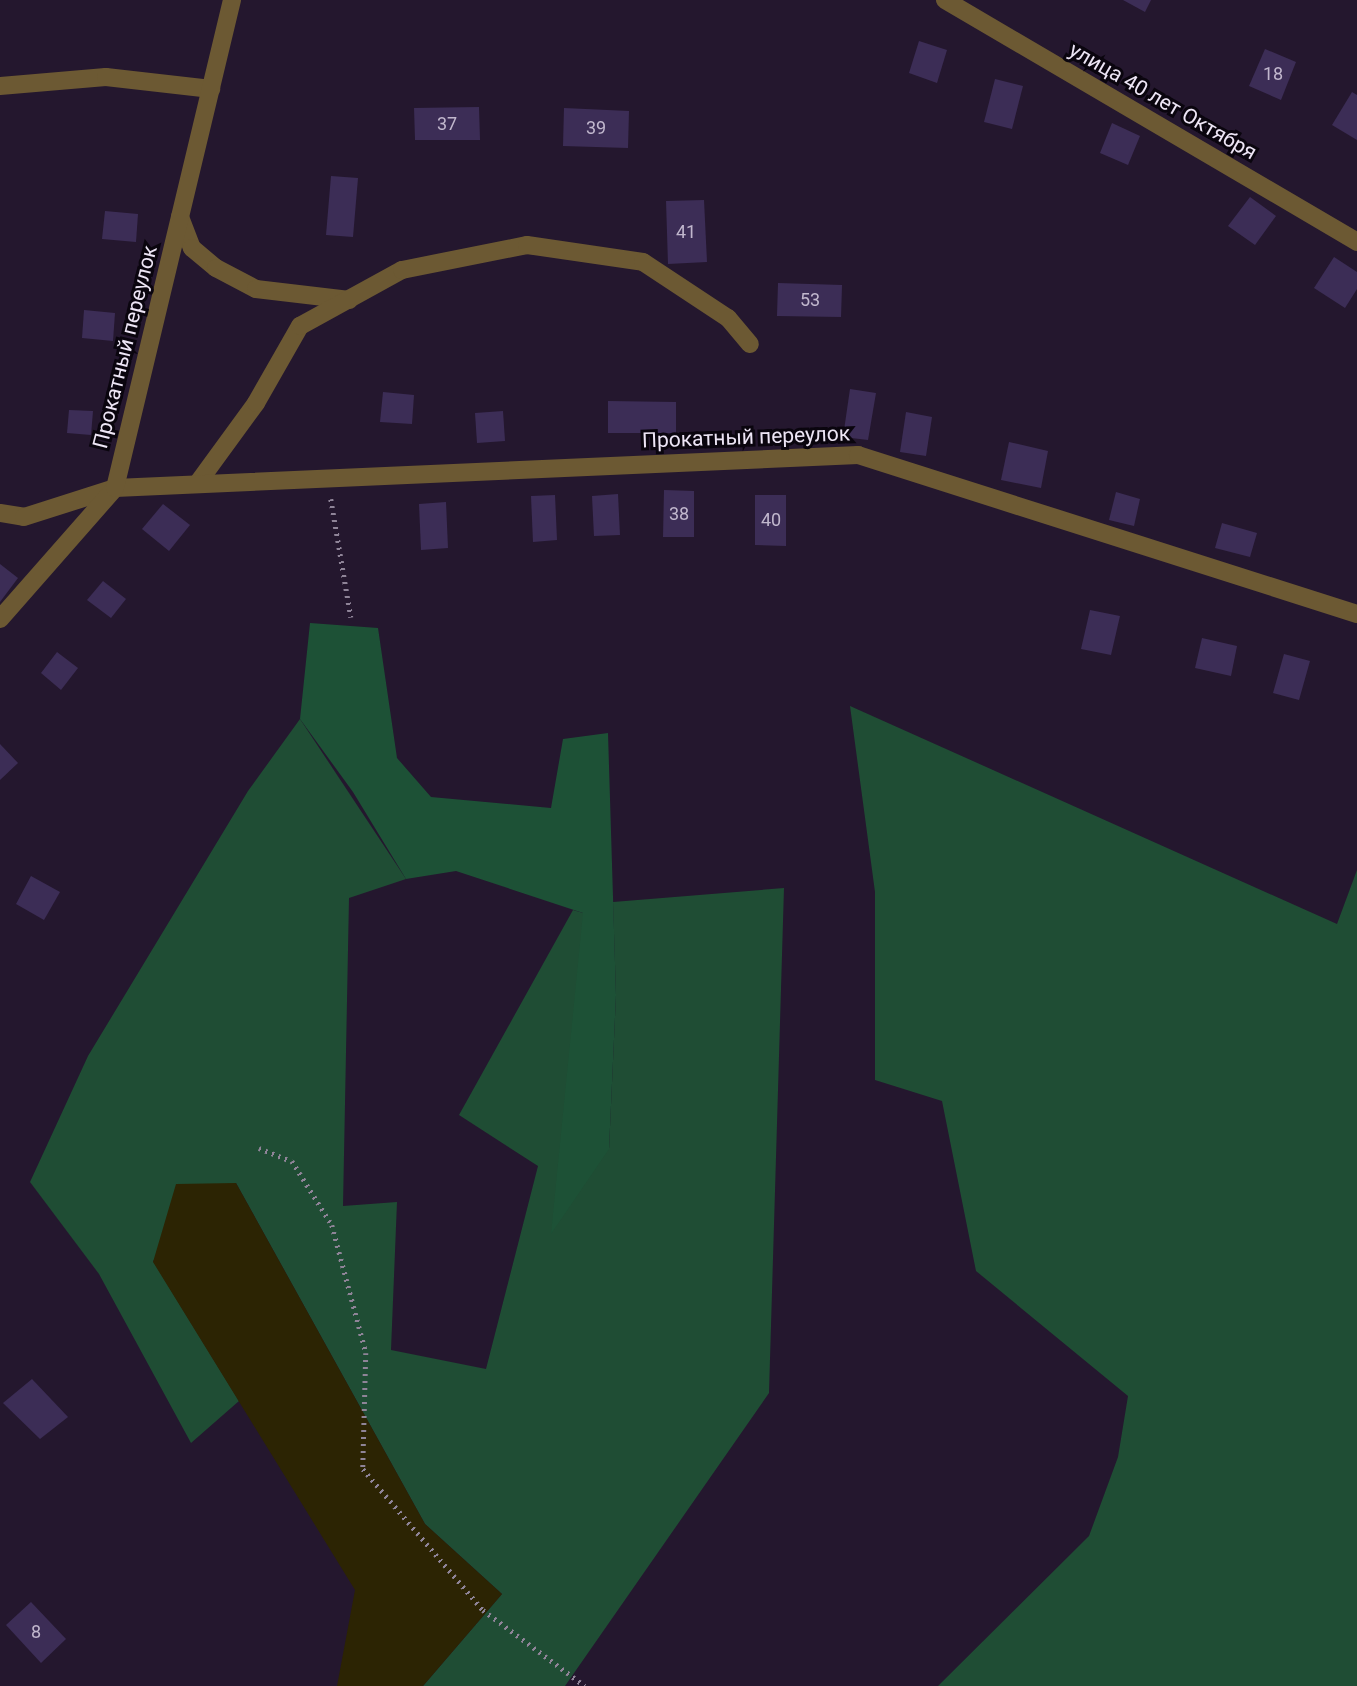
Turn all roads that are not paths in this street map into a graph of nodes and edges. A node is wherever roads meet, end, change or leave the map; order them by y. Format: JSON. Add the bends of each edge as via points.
{"nodes":[{"id":1,"x":232,"y":0,"type":"edge"},
{"id":2,"x":945,"y":0,"type":"edge"},
{"id":3,"x":0,"y":86,"type":"edge"},
{"id":4,"x":211,"y":89,"type":"junction"},
{"id":5,"x":180,"y":217,"type":"junction"},
{"id":6,"x":1357,"y":242,"type":"edge"},
{"id":7,"x":349,"y":300,"type":"junction"},
{"id":8,"x":750,"y":344,"type":"dead end"},
{"id":9,"x":197,"y":484,"type":"junction"},
{"id":10,"x":115,"y":488,"type":"junction"},
{"id":11,"x":0,"y":513,"type":"edge"},
{"id":12,"x":1357,"y":614,"type":"edge"},
{"id":13,"x":0,"y":619,"type":"edge"}],
"edges":[{"from":1,"to":4,"type":"street","name":"Прокатный переулок"},
{"from":2,"to":6,"type":"street","name":"улица 40 лет Октября"},
{"from":3,"to":4,"type":"street","via":[[106,77]]},
{"from":4,"to":5,"type":"street","name":"Прокатный переулок"},
{"from":5,"to":7,"type":"street","name":"Прокатный переулок","via":[[192,248],[216,268],[256,289]]},
{"from":5,"to":10,"type":"street","name":"Прокатный переулок"},
{"from":7,"to":8,"type":"street","via":[[402,270],[527,245],[643,261],[728,318]]},
{"from":7,"to":9,"type":"street","via":[[300,326],[256,403]]},
{"from":9,"to":10,"type":"street","name":"Прокатный переулок"},
{"from":9,"to":12,"type":"street","name":"Прокатный переулок","via":[[858,455]]},
{"from":10,"to":11,"type":"street","name":"Прокатный переулок","via":[[24,517]]},
{"from":10,"to":13,"type":"street","name":"Прокатный переулок"}]}
